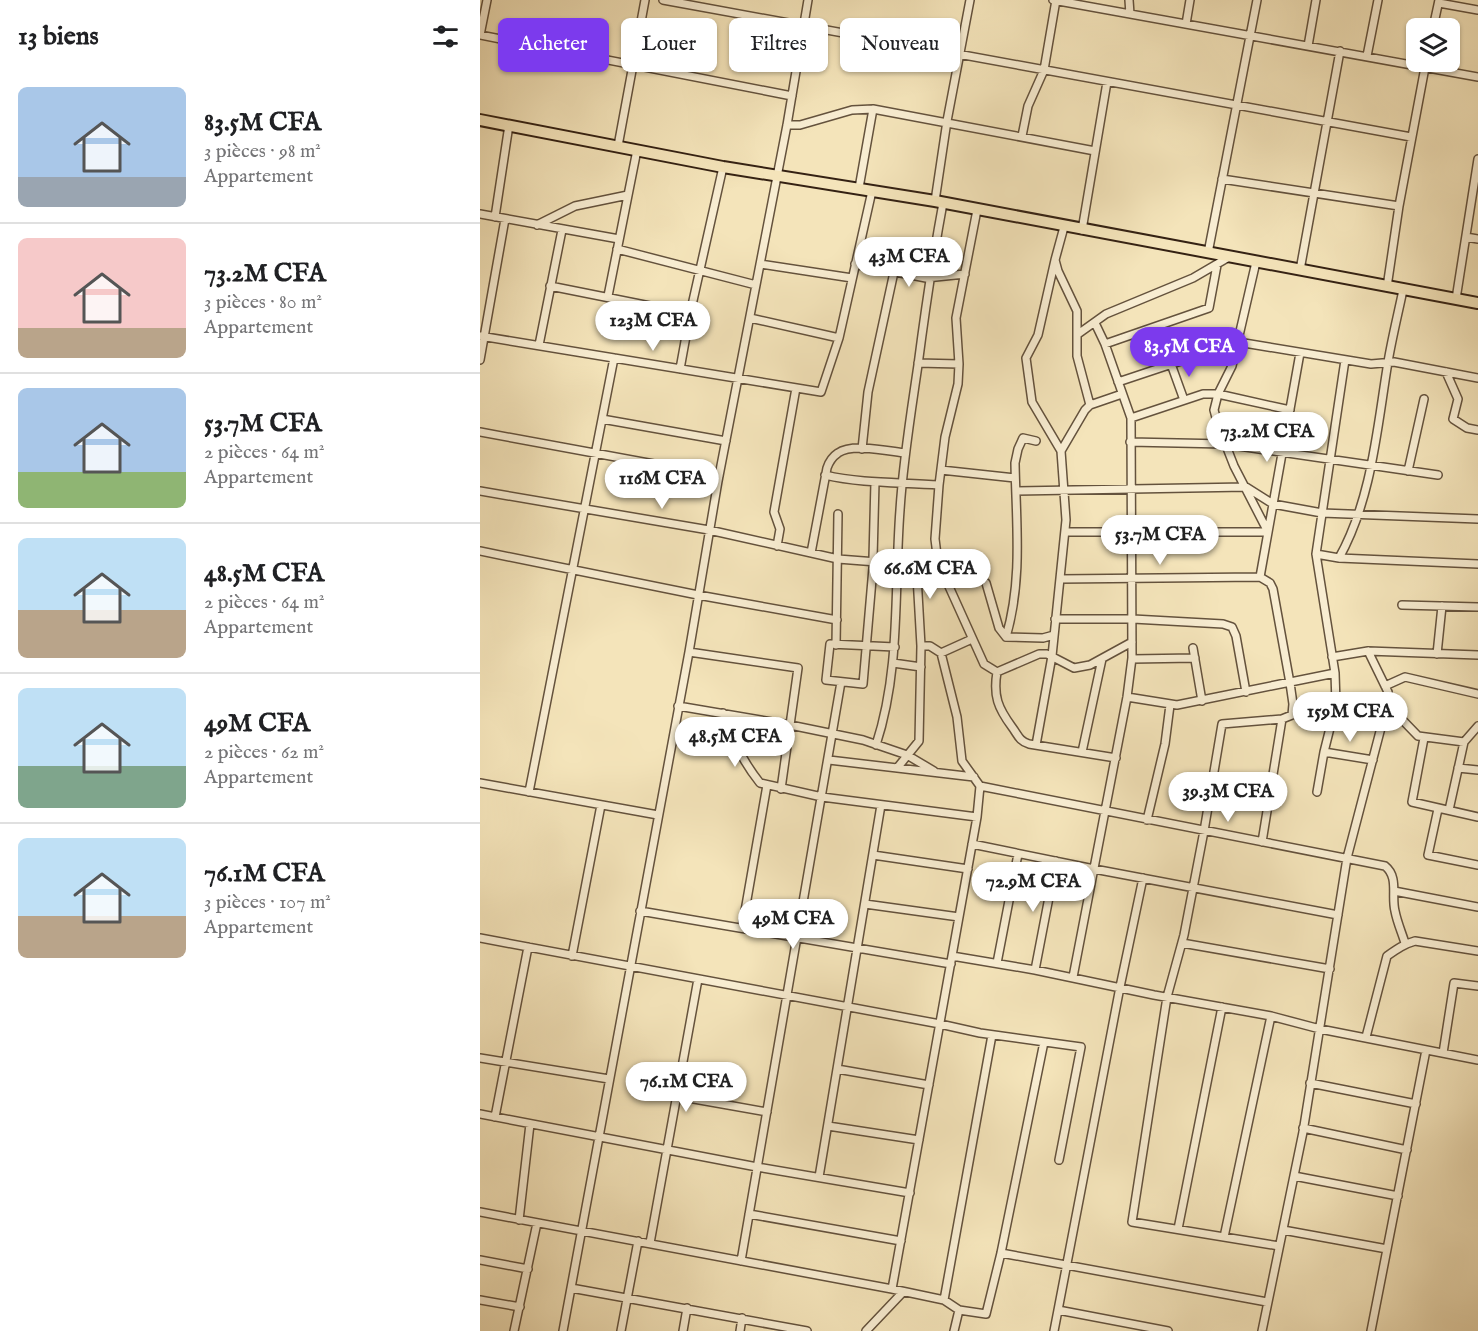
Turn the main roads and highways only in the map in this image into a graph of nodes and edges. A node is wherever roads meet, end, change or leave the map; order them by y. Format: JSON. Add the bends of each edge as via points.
{"nodes":[{"id":1,"x":480,"y":120,"type":"edge"},
{"id":2,"x":1478,"y":303,"type":"edge"}],
"edges":[{"from":1,"to":2,"type":"main road"}]}
